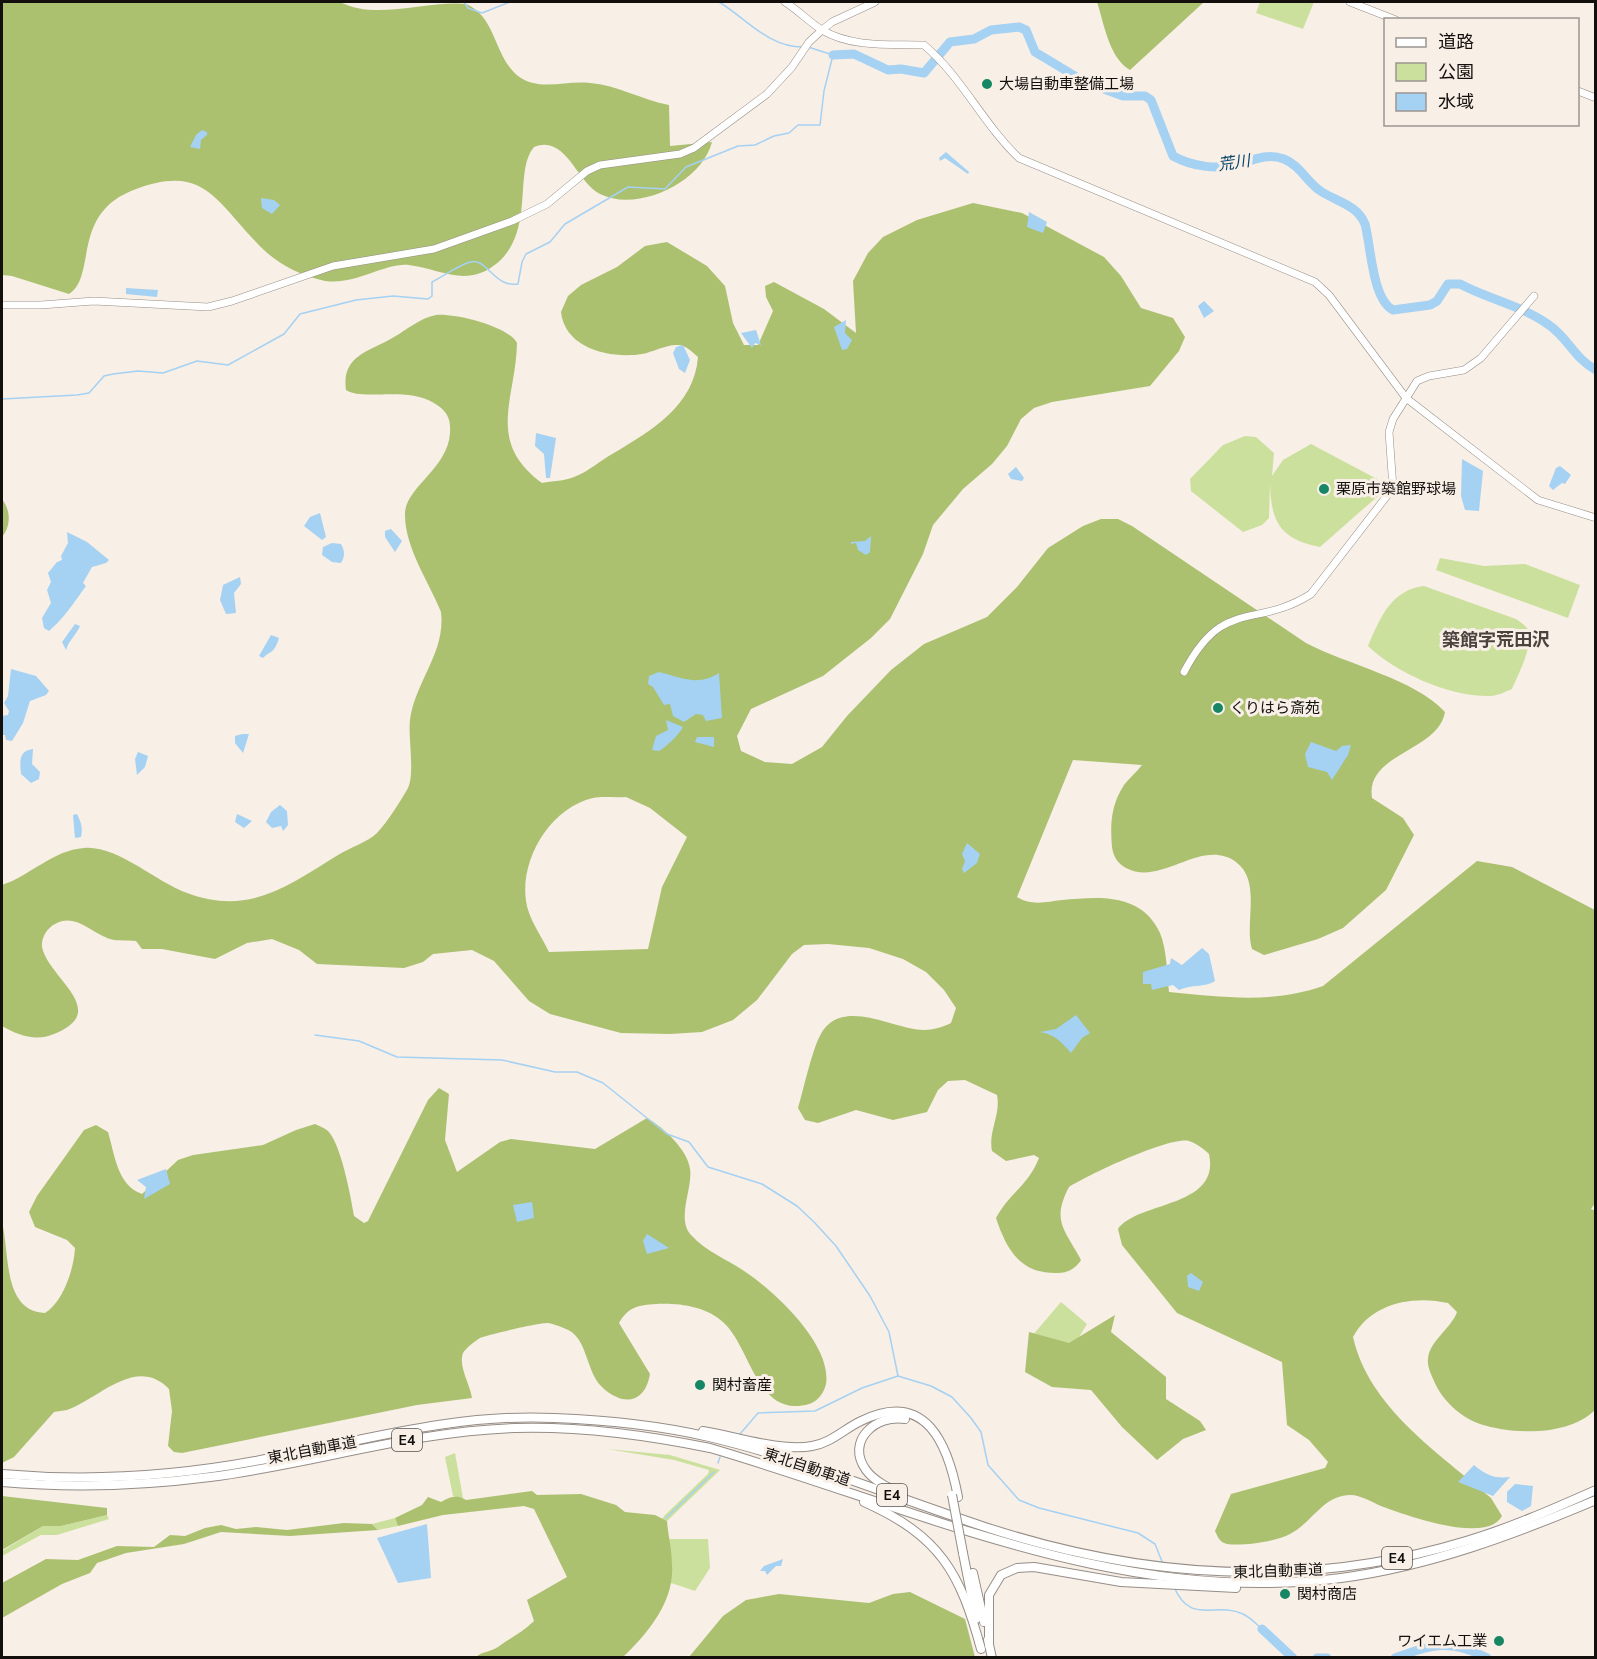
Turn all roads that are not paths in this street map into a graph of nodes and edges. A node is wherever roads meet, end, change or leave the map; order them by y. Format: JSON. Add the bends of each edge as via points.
{"nodes":[{"id":1,"x":785,"y":2,"type":"edge"},
{"id":2,"x":875,"y":2,"type":"edge"},
{"id":3,"x":1350,"y":2,"type":"edge"},
{"id":4,"x":1391,"y":18,"type":"edge"},
{"id":5,"x":822,"y":30,"type":"junction"},
{"id":6,"x":1579,"y":91,"type":"edge"},
{"id":7,"x":1596,"y":98,"type":"edge"},
{"id":8,"x":1534,"y":296,"type":"dead end"},
{"id":9,"x":2,"y":305,"type":"edge"},
{"id":10,"x":1406,"y":398,"type":"junction"},
{"id":11,"x":1596,"y":518,"type":"edge"},
{"id":12,"x":1184,"y":672,"type":"dead end"},
{"id":13,"x":625,"y":1424,"type":"junction"},
{"id":14,"x":2,"y":1474,"type":"edge"},
{"id":15,"x":809,"y":1479,"type":"junction"},
{"id":16,"x":2,"y":1482,"type":"edge"},
{"id":17,"x":1596,"y":1490,"type":"edge"},
{"id":18,"x":955,"y":1496,"type":"junction"},
{"id":19,"x":1596,"y":1500,"type":"edge"},
{"id":20,"x":920,"y":1504,"type":"junction"},
{"id":21,"x":1165,"y":1581,"type":"junction"},
{"id":22,"x":984,"y":1651,"type":"edge"},
{"id":23,"x":992,"y":1658,"type":"edge"}],
"edges":[{"from":1,"to":5,"type":"street"},
{"from":2,"to":5,"type":"street"},
{"from":3,"to":4,"type":"street"},
{"from":5,"to":9,"type":"street","via":[[767,94],[694,148],[600,165],[547,204],[434,249],[333,266],[208,307],[94,301]]},
{"from":5,"to":10,"type":"street","via":[[862,42],[924,45],[1019,158],[1315,282]]},
{"from":6,"to":7,"type":"street"},
{"from":8,"to":10,"type":"street","via":[[1481,358],[1464,370],[1417,381]]},
{"from":10,"to":11,"type":"street","via":[[1538,500]]},
{"from":10,"to":12,"type":"street","via":[[1389,432],[1393,488],[1318,585],[1298,602],[1229,620],[1209,633]]},
{"from":13,"to":14,"type":"highway","name":"東北自動車道","number":"E4","via":[[550,1417],[477,1419],[165,1474],[85,1479]]},
{"from":13,"to":18,"type":"highway","via":[[811,1447],[878,1414],[910,1414],[935,1430],[945,1445]]},
{"from":13,"to":20,"type":"highway","name":"東北自動車道","number":"E4","via":[[731,1443]]},
{"from":15,"to":16,"type":"highway","name":"東北自動車道","number":"E4","via":[[672,1440],[549,1428],[410,1439],[212,1477],[166,1482],[84,1487]]},
{"from":15,"to":21,"type":"highway","name":"東北自動車道","number":"E4","via":[[1021,1548]]},
{"from":15,"to":22,"type":"highway","via":[[891,1515],[927,1540],[951,1569]]},
{"from":17,"to":20,"type":"highway","name":"東北自動車道","number":"E4","via":[[1466,1541],[1371,1563],[1288,1573],[1160,1568],[1065,1551]]},
{"from":18,"to":20,"type":"highway","via":[[942,1453],[928,1431],[903,1418],[876,1422],[861,1440],[863,1465],[878,1481]]},
{"from":18,"to":22,"type":"highway"},
{"from":19,"to":21,"type":"highway","name":"東北自動車道","number":"E4","via":[[1500,1539],[1373,1573],[1224,1588]]},
{"from":21,"to":22,"type":"highway","via":[[1121,1582],[1034,1567],[1017,1568],[1001,1575],[989,1595]]},
{"from":22,"to":23,"type":"highway"}]}
